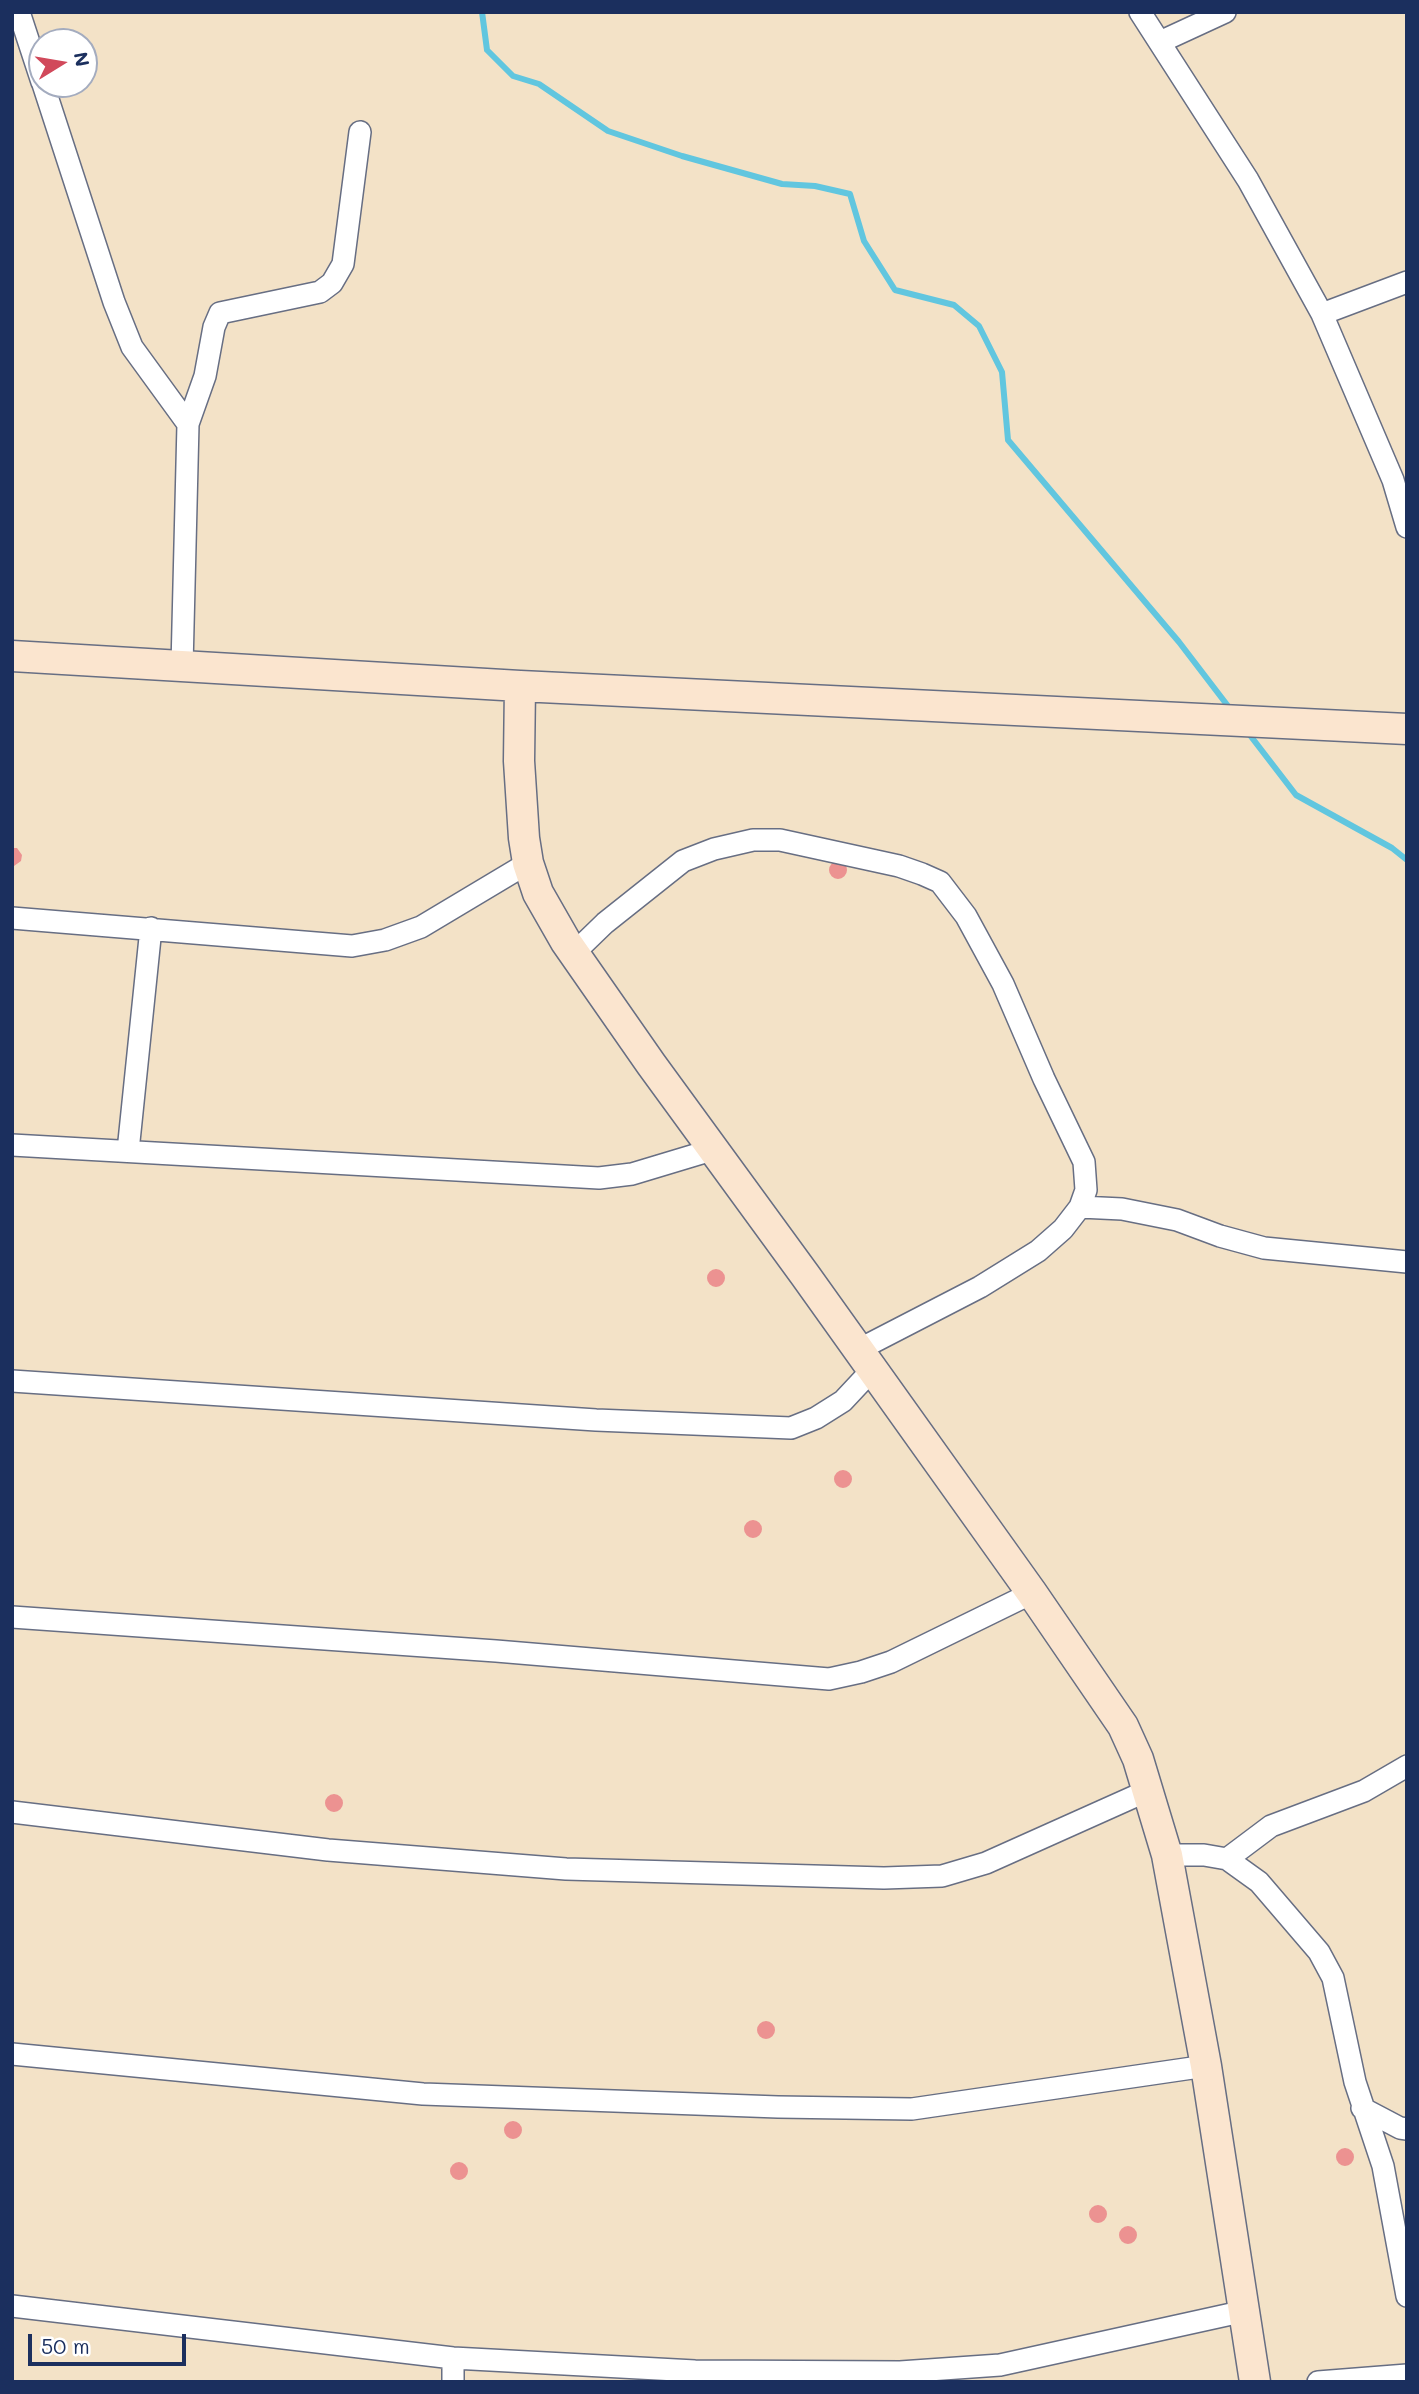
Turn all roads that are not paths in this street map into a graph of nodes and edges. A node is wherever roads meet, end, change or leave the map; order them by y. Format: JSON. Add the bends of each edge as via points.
{"nodes":[{"id":1,"x":19,"y":12,"type":"edge"},
{"id":2,"x":1140,"y":12,"type":"edge"},
{"id":3,"x":1225,"y":12,"type":"edge"},
{"id":4,"x":28,"y":40,"type":"edge"},
{"id":5,"x":1160,"y":42,"type":"junction"},
{"id":6,"x":47,"y":98,"type":"edge"},
{"id":7,"x":360,"y":132,"type":"dead end"},
{"id":8,"x":1407,"y":282,"type":"edge"},
{"id":9,"x":1322,"y":314,"type":"junction"},
{"id":10,"x":188,"y":424,"type":"junction"},
{"id":11,"x":1407,"y":527,"type":"edge"},
{"id":12,"x":12,"y":656,"type":"edge"},
{"id":13,"x":182,"y":666,"type":"junction"},
{"id":14,"x":520,"y":686,"type":"junction"},
{"id":15,"x":1407,"y":729,"type":"edge"},
{"id":16,"x":528,"y":863,"type":"junction"},
{"id":17,"x":12,"y":918,"type":"edge"},
{"id":18,"x":151,"y":928,"type":"junction"},
{"id":19,"x":574,"y":953,"type":"junction"},
{"id":20,"x":12,"y":1145,"type":"edge"},
{"id":21,"x":715,"y":1149,"type":"junction"},
{"id":22,"x":128,"y":1151,"type":"junction"},
{"id":23,"x":1080,"y":1207,"type":"junction"},
{"id":24,"x":1407,"y":1262,"type":"edge"},
{"id":25,"x":865,"y":1360,"type":"junction"},
{"id":26,"x":12,"y":1381,"type":"edge"},
{"id":27,"x":1032,"y":1593,"type":"junction"},
{"id":28,"x":12,"y":1617,"type":"edge"},
{"id":29,"x":1407,"y":1766,"type":"edge"},
{"id":30,"x":1149,"y":1790,"type":"junction"},
{"id":31,"x":12,"y":1812,"type":"edge"},
{"id":32,"x":1167,"y":1855,"type":"junction"},
{"id":33,"x":1227,"y":1860,"type":"junction"},
{"id":34,"x":12,"y":2054,"type":"edge"},
{"id":35,"x":1206,"y":2066,"type":"junction"},
{"id":36,"x":1362,"y":2108,"type":"junction"},
{"id":37,"x":1407,"y":2129,"type":"edge"},
{"id":38,"x":1407,"y":2296,"type":"edge"},
{"id":39,"x":12,"y":2306,"type":"edge"},
{"id":40,"x":1245,"y":2311,"type":"junction"},
{"id":41,"x":453,"y":2358,"type":"junction"},
{"id":42,"x":1407,"y":2375,"type":"edge"},
{"id":43,"x":453,"y":2382,"type":"edge"},
{"id":44,"x":1255,"y":2382,"type":"edge"},
{"id":45,"x":1318,"y":2382,"type":"edge"}],
"edges":[{"from":1,"to":4,"type":"street"},
{"from":2,"to":5,"type":"street"},
{"from":3,"to":5,"type":"street"},
{"from":5,"to":9,"type":"street","via":[[1248,180]]},
{"from":6,"to":10,"type":"street","via":[[132,347]]},
{"from":7,"to":10,"type":"street","via":[[343,264],[320,292],[219,313]]},
{"from":8,"to":9,"type":"street"},
{"from":9,"to":11,"type":"street","via":[[1393,480]]},
{"from":10,"to":13,"type":"street"},
{"from":12,"to":13,"type":"street"},
{"from":13,"to":14,"type":"street"},
{"from":14,"to":15,"type":"street"},
{"from":14,"to":16,"type":"street","via":[[519,761]]},
{"from":16,"to":18,"type":"street","via":[[421,927],[352,946]]},
{"from":16,"to":19,"type":"street","via":[[538,893]]},
{"from":17,"to":18,"type":"street"},
{"from":18,"to":22,"type":"street"},
{"from":19,"to":21,"type":"street"},
{"from":19,"to":23,"type":"street","via":[[683,861],[753,840],[780,840],[886,863],[940,882],[967,916],[1003,984],[1084,1162],[1086,1190]]},
{"from":20,"to":22,"type":"street"},
{"from":21,"to":22,"type":"street","via":[[632,1174],[598,1178]]},
{"from":21,"to":25,"type":"street"},
{"from":23,"to":24,"type":"street","via":[[1122,1209],[1177,1220],[1264,1248]]},
{"from":23,"to":25,"type":"street","via":[[1038,1251]]},
{"from":25,"to":26,"type":"street","via":[[843,1401],[816,1418],[781,1428]]},
{"from":25,"to":27,"type":"street"},
{"from":27,"to":28,"type":"street","via":[[891,1662],[830,1679]]},
{"from":27,"to":30,"type":"street","via":[[1123,1726]]},
{"from":29,"to":33,"type":"street","via":[[1364,1791],[1270,1826]]},
{"from":30,"to":31,"type":"street","via":[[986,1863],[942,1876],[884,1878],[566,1869],[328,1850]]},
{"from":30,"to":32,"type":"street"},
{"from":32,"to":33,"type":"street"},
{"from":32,"to":35,"type":"street"},
{"from":33,"to":36,"type":"street","via":[[1259,1882],[1319,1952],[1334,1978]]},
{"from":34,"to":35,"type":"street","via":[[423,2094],[912,2109]]},
{"from":35,"to":40,"type":"street"},
{"from":36,"to":37,"type":"street"},
{"from":36,"to":38,"type":"street","via":[[1382,2166]]},
{"from":39,"to":41,"type":"street"},
{"from":40,"to":41,"type":"street","via":[[1000,2365],[900,2372],[695,2371]]},
{"from":40,"to":44,"type":"street"},
{"from":41,"to":43,"type":"street"},
{"from":42,"to":45,"type":"street"}]}
